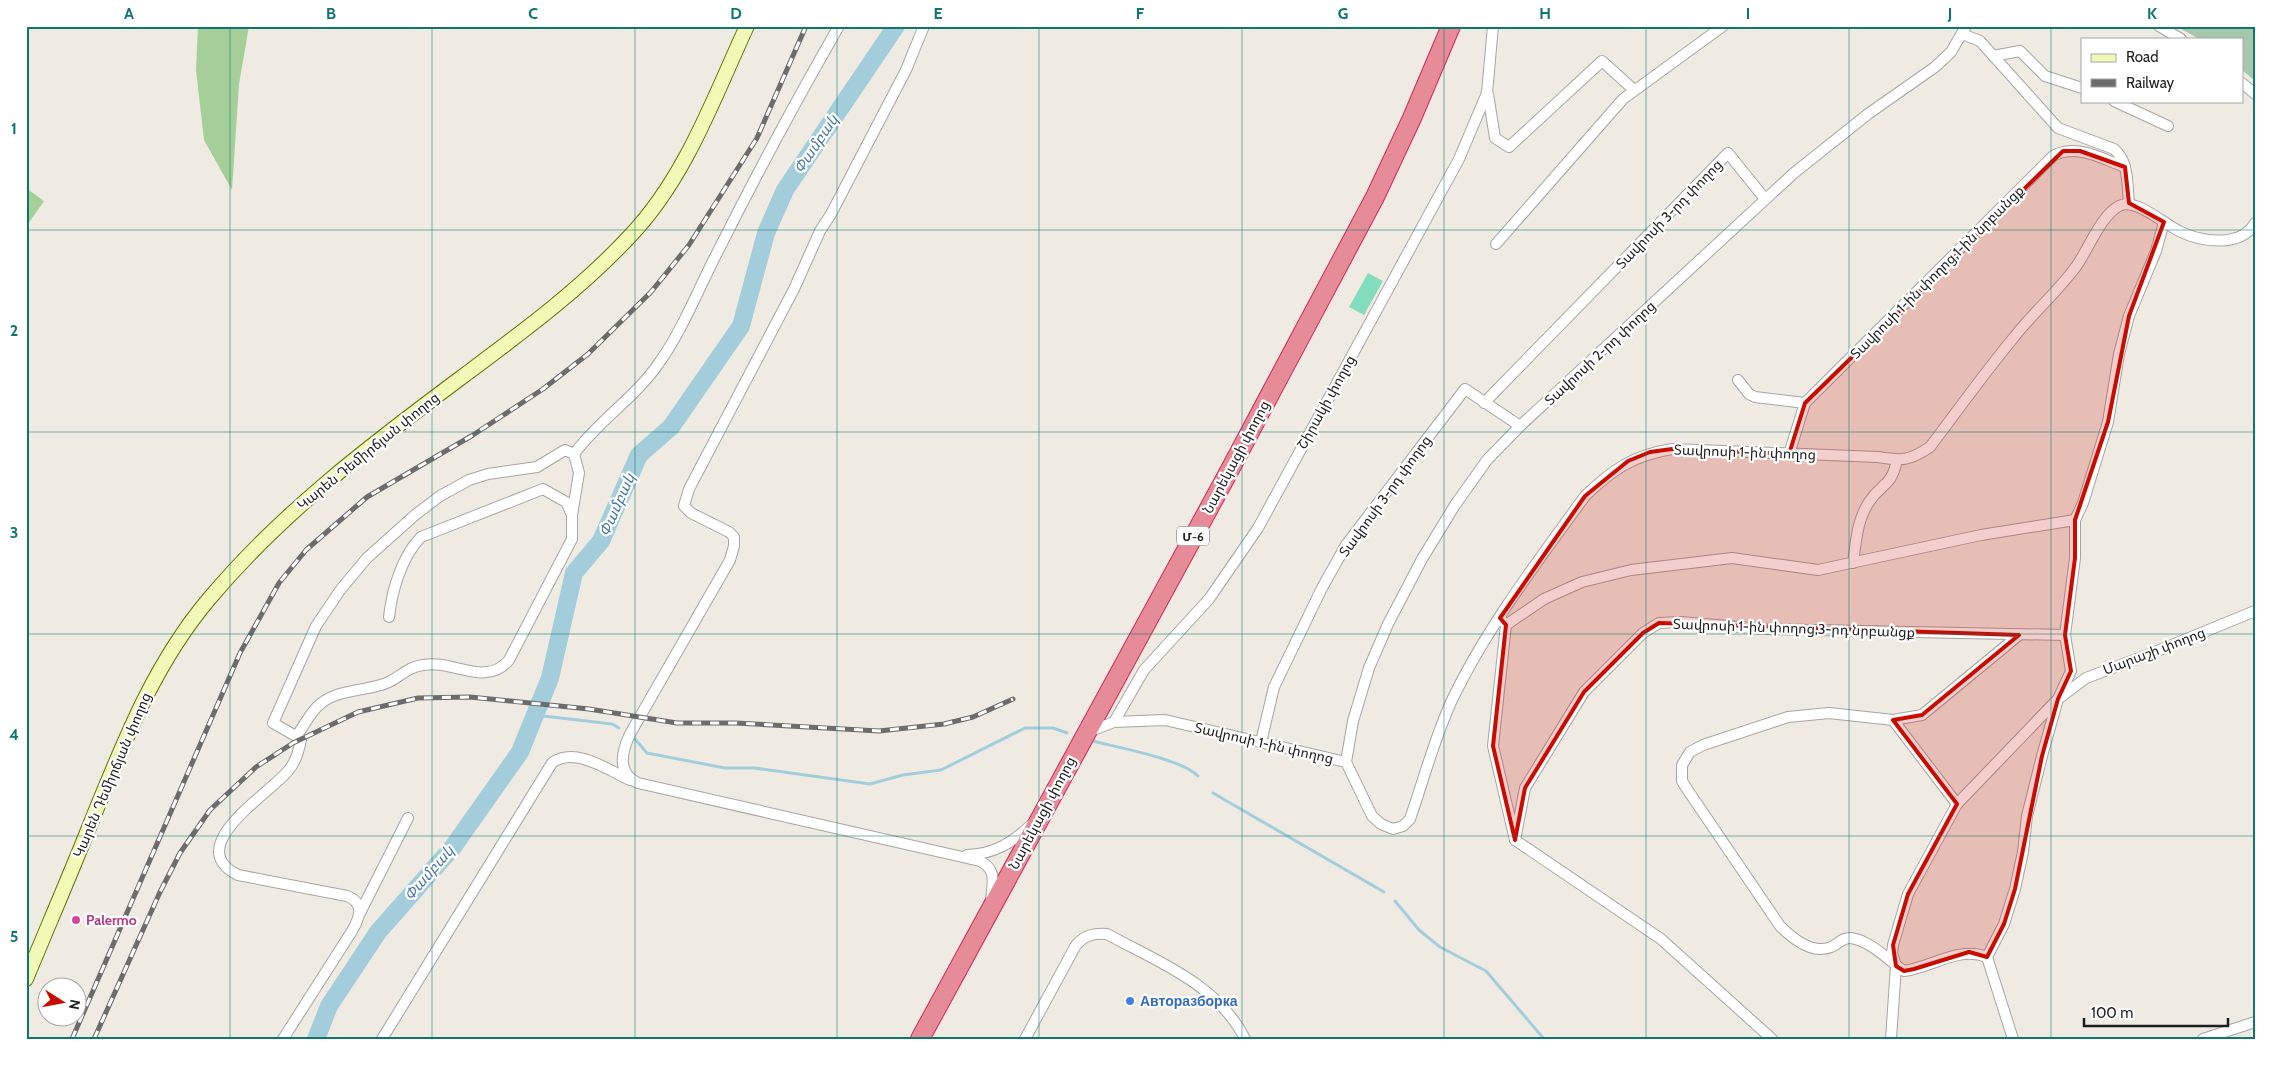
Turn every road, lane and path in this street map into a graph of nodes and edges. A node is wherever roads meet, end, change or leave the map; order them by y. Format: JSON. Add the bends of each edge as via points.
{"nodes":[{"id":1,"x":747,"y":26,"type":"edge"},
{"id":2,"x":839,"y":26,"type":"edge"},
{"id":3,"x":924,"y":26,"type":"edge"},
{"id":4,"x":1451,"y":26,"type":"edge"},
{"id":5,"x":1493,"y":26,"type":"edge"},
{"id":6,"x":1723,"y":26,"type":"edge"},
{"id":7,"x":2159,"y":26,"type":"edge"},
{"id":8,"x":1964,"y":30,"type":"edge"},
{"id":9,"x":2179,"y":38,"type":"edge"},
{"id":10,"x":1993,"y":56,"type":"junction"},
{"id":11,"x":2244,"y":85,"type":"edge"},
{"id":12,"x":2081,"y":88,"type":"edge"},
{"id":13,"x":1634,"y":90,"type":"junction"},
{"id":14,"x":1487,"y":93,"type":"junction"},
{"id":15,"x":2255,"y":94,"type":"edge"},
{"id":16,"x":2116,"y":102,"type":"edge"},
{"id":17,"x":2168,"y":126,"type":"dead end"},
{"id":18,"x":2125,"y":167,"type":"junction"},
{"id":19,"x":1765,"y":199,"type":"junction"},
{"id":20,"x":2128,"y":203,"type":"junction"},
{"id":21,"x":2164,"y":222,"type":"junction"},
{"id":22,"x":2255,"y":223,"type":"edge"},
{"id":23,"x":1496,"y":244,"type":"dead end"},
{"id":24,"x":1738,"y":380,"type":"dead end"},
{"id":25,"x":1484,"y":403,"type":"junction"},
{"id":26,"x":1805,"y":403,"type":"junction"},
{"id":27,"x":1520,"y":426,"type":"junction"},
{"id":28,"x":574,"y":454,"type":"junction"},
{"id":29,"x":1789,"y":454,"type":"junction"},
{"id":30,"x":1897,"y":460,"type":"junction"},
{"id":31,"x":572,"y":515,"type":"junction"},
{"id":32,"x":2074,"y":520,"type":"junction"},
{"id":33,"x":1853,"y":563,"type":"junction"},
{"id":34,"x":2255,"y":611,"type":"edge"},
{"id":35,"x":389,"y":617,"type":"dead end"},
{"id":36,"x":1503,"y":621,"type":"junction"},
{"id":37,"x":2019,"y":635,"type":"junction"},
{"id":38,"x":2065,"y":635,"type":"junction"},
{"id":39,"x":2058,"y":699,"type":"junction"},
{"id":40,"x":1893,"y":720,"type":"junction"},
{"id":41,"x":1114,"y":722,"type":"junction"},
{"id":42,"x":1085,"y":733,"type":"junction"},
{"id":43,"x":297,"y":735,"type":"junction"},
{"id":44,"x":1261,"y":742,"type":"junction"},
{"id":45,"x":1346,"y":762,"type":"junction"},
{"id":46,"x":633,"y":781,"type":"junction"},
{"id":47,"x":1957,"y":804,"type":"junction"},
{"id":48,"x":1040,"y":817,"type":"junction"},
{"id":49,"x":408,"y":818,"type":"dead end"},
{"id":50,"x":1515,"y":840,"type":"junction"},
{"id":51,"x":959,"y":856,"type":"junction"},
{"id":52,"x":990,"y":909,"type":"junction"},
{"id":53,"x":360,"y":913,"type":"junction"},
{"id":54,"x":1987,"y":957,"type":"junction"},
{"id":55,"x":1896,"y":966,"type":"junction"},
{"id":56,"x":26,"y":979,"type":"edge"},
{"id":57,"x":2255,"y":1022,"type":"edge"},
{"id":58,"x":282,"y":1039,"type":"edge"},
{"id":59,"x":382,"y":1039,"type":"edge"},
{"id":60,"x":920,"y":1039,"type":"edge"},
{"id":61,"x":1025,"y":1039,"type":"edge"},
{"id":62,"x":1245,"y":1039,"type":"edge"},
{"id":63,"x":1772,"y":1039,"type":"edge"},
{"id":64,"x":1891,"y":1039,"type":"edge"},
{"id":65,"x":2013,"y":1039,"type":"edge"},
{"id":66,"x":2203,"y":1039,"type":"edge"}],
"edges":[{"from":1,"to":56,"type":"main road","name":"Կարեն Դեմիրճյան փողոց","via":[[688,151],[660,200],[632,234],[585,280],[530,326],[316,490],[250,555],[192,620],[149,688]]},
{"from":2,"to":28,"type":"street","via":[[770,150],[692,307],[660,363],[634,395],[588,435]]},
{"from":3,"to":46,"type":"street","via":[[906,70],[689,489],[684,506],[691,513],[729,532],[734,537],[734,546],[730,560],[622,751],[624,768]]},
{"from":4,"to":42,"type":"highway","name":"Նարեկացի փողոց","number":"Մ-6","via":[[1375,197]]},
{"from":5,"to":14,"type":"street","name":"Շիրակի փողոց"},
{"from":6,"to":13,"type":"street"},
{"from":7,"to":9,"type":"street"},
{"from":8,"to":10,"type":"street","via":[[1980,40]]},
{"from":8,"to":19,"type":"street","name":"Տավրոսի 2-րդ փողոց","via":[[1951,52],[1935,67],[1842,133]]},
{"from":10,"to":12,"type":"street","via":[[2020,51],[2045,76]]},
{"from":10,"to":18,"type":"street","via":[[2058,128],[2114,149],[2121,154]]},
{"from":11,"to":15,"type":"street"},
{"from":13,"to":14,"type":"street","via":[[1602,60],[1509,146],[1495,138]]},
{"from":13,"to":23,"type":"street"},
{"from":14,"to":41,"type":"street","name":"Շիրակի փողոց","via":[[1459,160],[1258,528],[1209,599],[1144,670]]},
{"from":16,"to":17,"type":"street"},
{"from":18,"to":20,"type":"street"},
{"from":18,"to":26,"type":"street","name":"Տավրոսի 1-ին փողոց,1-ին նրբանցք","via":[[2080,151],[2063,151],[2053,156]]},
{"from":19,"to":25,"type":"street","name":"Տավրոսի 3-րդ փողոց","via":[[1728,153]]},
{"from":19,"to":27,"type":"street","name":"Տավրոսի 2-րդ փողոց"},
{"from":20,"to":21,"type":"street"},
{"from":20,"to":30,"type":"street","name":"Տավրոսի 1-ին փողոց","via":[[2118,206],[2106,218],[2075,268],[2015,336],[1930,447],[1913,458]]},
{"from":21,"to":22,"type":"street","via":[[2180,232],[2220,240],[2241,237]]},
{"from":21,"to":32,"type":"street","via":[[2156,251],[2128,316],[2108,422],[2083,503]]},
{"from":24,"to":26,"type":"street","via":[[1748,394],[1755,397]]},
{"from":25,"to":27,"type":"street","name":"Տավրոսի 3-րդ փողոց"},
{"from":25,"to":44,"type":"street","name":"Տավրոսի 3-րդ փողոց","via":[[1465,389],[1346,545],[1274,687]]},
{"from":26,"to":29,"type":"street","name":"Տավրոսի 1-ին փողոց,1-ին նրբանցք"},
{"from":27,"to":45,"type":"street","name":"Տավրոսի 2-րդ փողոց","via":[[1487,460],[1455,506],[1422,559],[1388,624],[1364,686],[1351,730]]},
{"from":28,"to":31,"type":"street","via":[[579,474]]},
{"from":28,"to":43,"type":"street","via":[[566,450],[536,467],[470,480],[421,511],[367,558],[316,626],[275,716],[273,723]]},
{"from":29,"to":30,"type":"street","name":"Տավրոսի 1-ին փողոց"},
{"from":29,"to":36,"type":"street","name":"Տավրոսի 1-ին փողոց","via":[[1672,448],[1650,452],[1628,462],[1585,496]]},
{"from":30,"to":33,"type":"street","via":[[1894,475],[1870,501],[1859,522]]},
{"from":31,"to":35,"type":"street","via":[[566,502],[544,489],[421,537],[412,545],[391,599]]},
{"from":31,"to":43,"type":"street","via":[[572,539],[502,668],[484,673],[434,664],[408,668],[389,682],[350,692],[319,705]]},
{"from":32,"to":33,"type":"street","via":[[1981,535]]},
{"from":32,"to":38,"type":"street","via":[[2075,558]]},
{"from":33,"to":36,"type":"street","via":[[1818,570],[1732,558],[1631,570],[1582,582]]},
{"from":34,"to":39,"type":"street","name":"Մարաշի փողոց","via":[[2086,678]]},
{"from":36,"to":45,"type":"street","name":"Տավրոսի 1-ին փողոց","via":[[1485,640],[1452,700],[1410,819],[1403,826],[1393,829],[1372,816]]},
{"from":36,"to":50,"type":"street","via":[[1492,746]]},
{"from":37,"to":38,"type":"street","name":"Տավրոսի 1-ին փողոց,3-րդ նրբանցք"},
{"from":37,"to":40,"type":"street","via":[[1922,715]]},
{"from":37,"to":50,"type":"street","name":"Տավրոսի 1-ին փողոց,3-րդ նրբանցք","via":[[1763,630],[1659,623],[1643,633],[1584,692],[1525,788]]},
{"from":38,"to":39,"type":"street","via":[[2071,671]]},
{"from":39,"to":47,"type":"street"},
{"from":39,"to":54,"type":"street","via":[[2027,816],[2015,889],[2004,924]]},
{"from":40,"to":47,"type":"street"},
{"from":40,"to":55,"type":"street","via":[[1829,713],[1788,717],[1690,752],[1682,765],[1682,781],[1780,926],[1793,938],[1820,948],[1831,947],[1842,939],[1850,938],[1885,956]]},
{"from":41,"to":42,"type":"street"},
{"from":41,"to":44,"type":"street","name":"Տավրոսի 1-ին փողոց","via":[[1165,720]]},
{"from":42,"to":48,"type":"highway","name":"Նարեկացի փողոց","number":"Մ-6"},
{"from":43,"to":53,"type":"street","via":[[301,739],[293,765],[226,829],[220,844],[220,860],[238,875],[347,896],[357,902]]},
{"from":44,"to":45,"type":"street","name":"Տավրոսի 1-ին փողոց"},
{"from":46,"to":51,"type":"street"},
{"from":46,"to":59,"type":"street","via":[[580,758],[561,757],[552,763]]},
{"from":47,"to":55,"type":"street","via":[[1908,894],[1893,945]]},
{"from":48,"to":51,"type":"street","via":[[1014,841],[998,850]]},
{"from":48,"to":52,"type":"highway","name":"Նարեկացի փողոց","number":"Մ-6"},
{"from":49,"to":53,"type":"street"},
{"from":50,"to":63,"type":"street","via":[[1661,939]]},
{"from":51,"to":52,"type":"street","via":[[980,861],[992,870]]},
{"from":52,"to":60,"type":"highway","name":"Նարեկացի փողոց","number":"Մ-6"},
{"from":53,"to":58,"type":"street","via":[[352,931]]},
{"from":54,"to":55,"type":"street","via":[[1968,952],[1904,971]]},
{"from":54,"to":65,"type":"street"},
{"from":55,"to":64,"type":"street"},
{"from":57,"to":66,"type":"street"},
{"from":61,"to":62,"type":"street","via":[[1076,945],[1098,933],[1106,934],[1201,986],[1219,1002]]}]}
